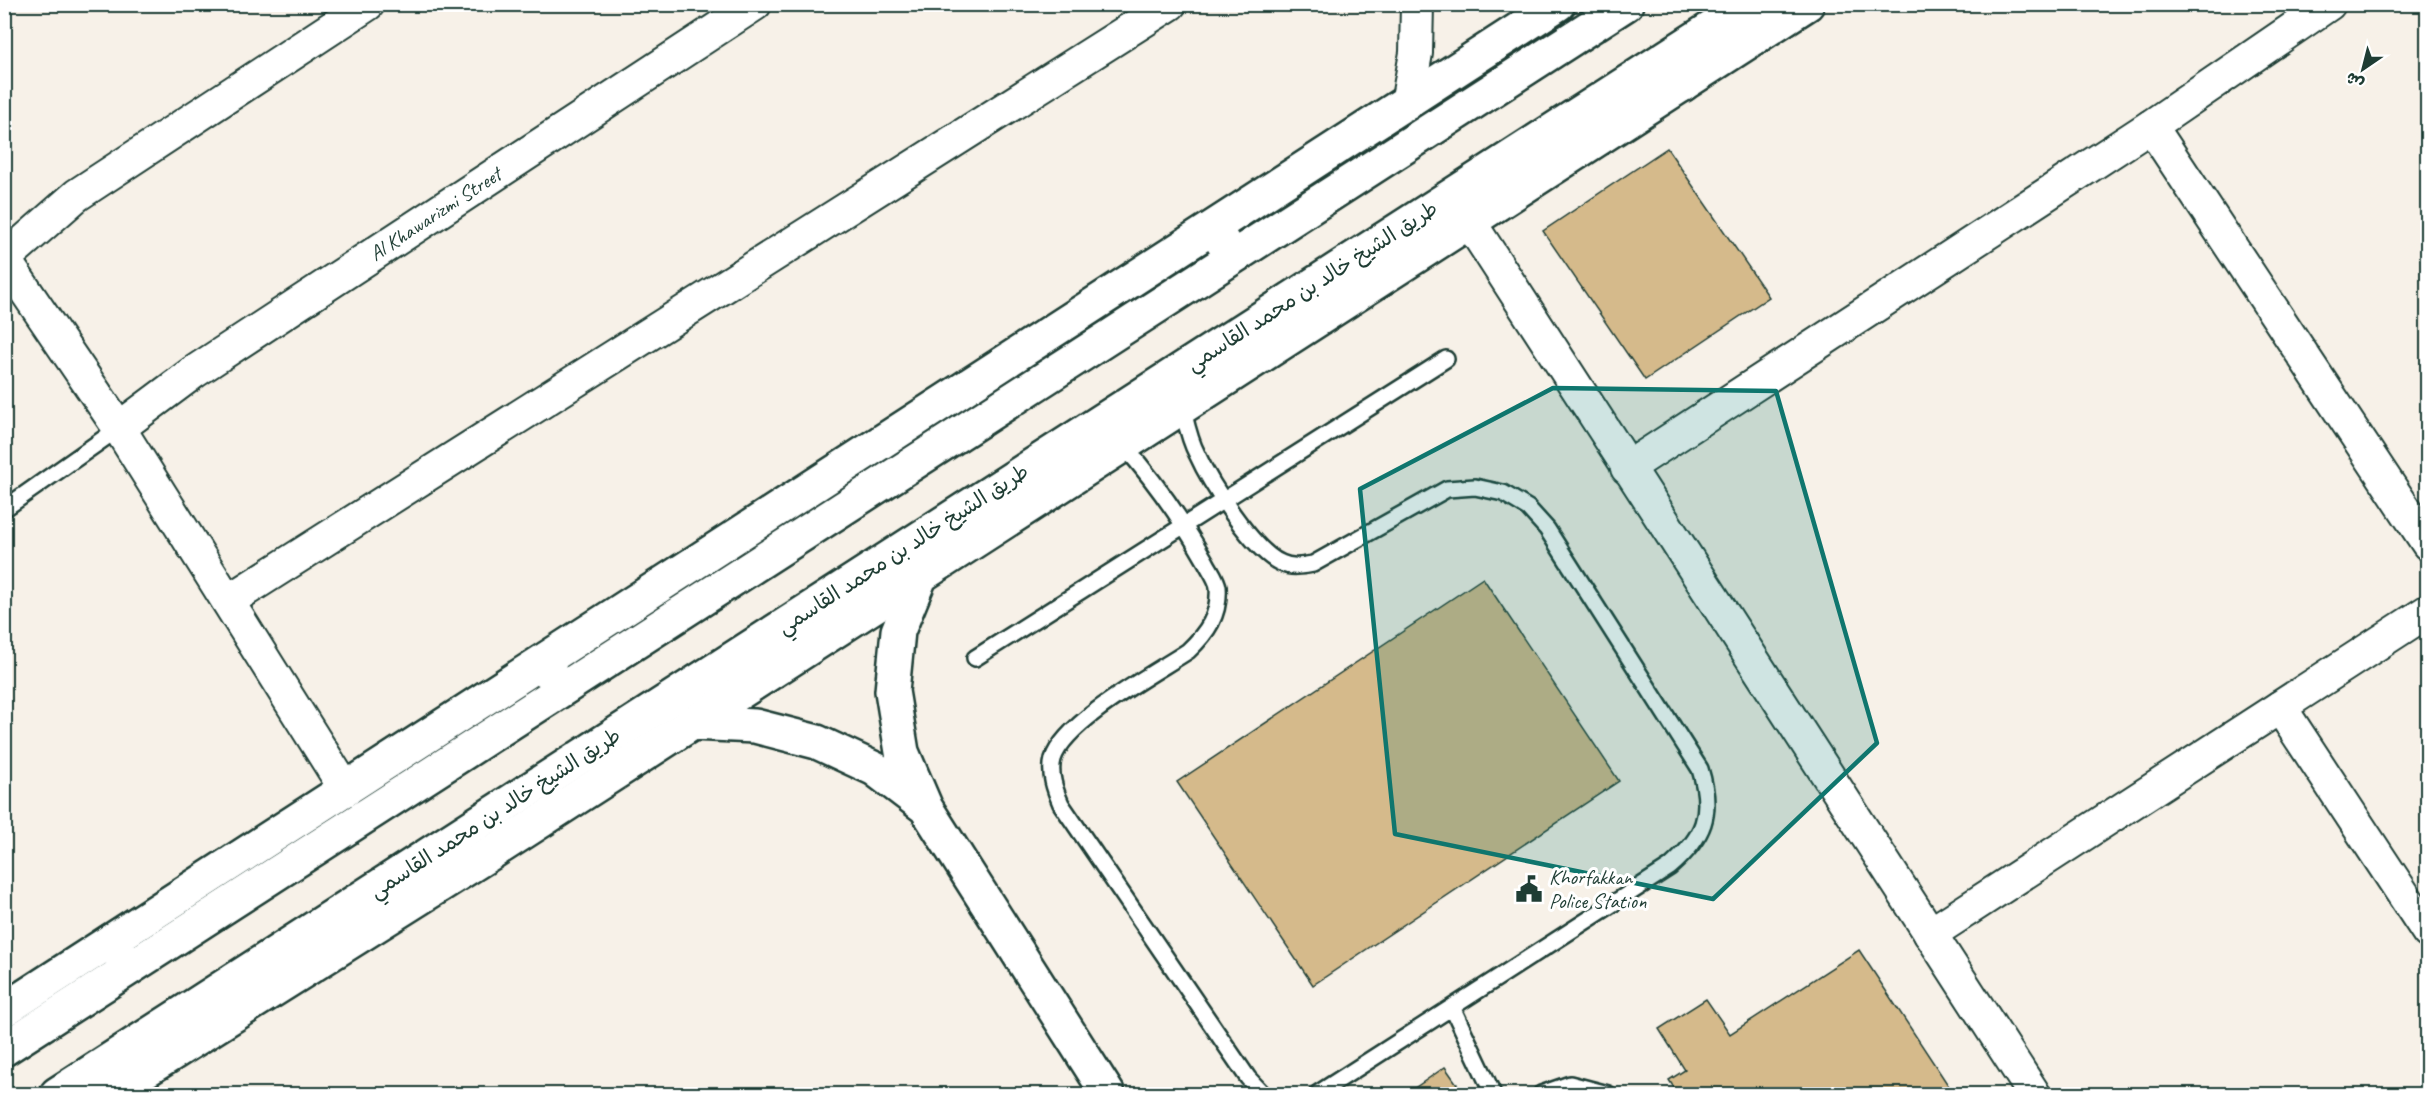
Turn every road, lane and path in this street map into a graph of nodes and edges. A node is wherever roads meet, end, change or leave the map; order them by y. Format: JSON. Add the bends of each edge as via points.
{"nodes":[{"id":1,"x":368,"y":4,"type":"edge"},
{"id":2,"x":755,"y":4,"type":"edge"},
{"id":3,"x":1170,"y":4,"type":"edge"},
{"id":4,"x":1417,"y":4,"type":"edge"},
{"id":5,"x":1558,"y":4,"type":"edge"},
{"id":6,"x":1626,"y":4,"type":"edge"},
{"id":7,"x":1749,"y":4,"type":"edge"},
{"id":8,"x":1807,"y":4,"type":"edge"},
{"id":9,"x":2329,"y":4,"type":"edge"},
{"id":10,"x":1674,"y":71,"type":"junction"},
{"id":11,"x":1407,"y":104,"type":"junction"},
{"id":12,"x":2151,"y":126,"type":"junction"},
{"id":13,"x":1469,"y":221,"type":"junction"},
{"id":14,"x":1214,"y":228,"type":"junction"},
{"id":15,"x":1232,"y":257,"type":"junction"},
{"id":16,"x":4,"y":259,"type":"edge"},
{"id":17,"x":1446,"y":359,"type":"dead end"},
{"id":18,"x":1182,"y":406,"type":"junction"},
{"id":19,"x":119,"y":428,"type":"junction"},
{"id":20,"x":1123,"y":445,"type":"junction"},
{"id":21,"x":1627,"y":468,"type":"junction"},
{"id":22,"x":1224,"y":500,"type":"junction"},
{"id":23,"x":4,"y":509,"type":"edge"},
{"id":24,"x":1184,"y":526,"type":"junction"},
{"id":25,"x":2427,"y":543,"type":"edge"},
{"id":26,"x":921,"y":575,"type":"junction"},
{"id":27,"x":228,"y":601,"type":"junction"},
{"id":28,"x":2427,"y":611,"type":"edge"},
{"id":29,"x":975,"y":658,"type":"dead end"},
{"id":30,"x":552,"y":676,"type":"junction"},
{"id":31,"x":2280,"y":707,"type":"junction"},
{"id":32,"x":691,"y":723,"type":"junction"},
{"id":33,"x":346,"y":790,"type":"junction"},
{"id":34,"x":926,"y":808,"type":"junction"},
{"id":35,"x":2427,"y":932,"type":"edge"},
{"id":36,"x":1930,"y":934,"type":"junction"},
{"id":37,"x":111,"y":941,"type":"junction"},
{"id":38,"x":129,"y":968,"type":"junction"},
{"id":39,"x":1452,"y":1007,"type":"junction"},
{"id":40,"x":4,"y":1010,"type":"edge"},
{"id":41,"x":4,"y":1049,"type":"edge"},
{"id":42,"x":57,"y":1095,"type":"edge"},
{"id":43,"x":108,"y":1095,"type":"edge"},
{"id":44,"x":1108,"y":1095,"type":"edge"},
{"id":45,"x":1263,"y":1095,"type":"edge"},
{"id":46,"x":1317,"y":1095,"type":"edge"},
{"id":47,"x":1493,"y":1095,"type":"edge"},
{"id":48,"x":1540,"y":1095,"type":"edge"},
{"id":49,"x":1608,"y":1095,"type":"edge"},
{"id":50,"x":2034,"y":1095,"type":"edge"}],
"edges":[{"from":1,"to":16,"type":"street","via":[[77,195]]},
{"from":2,"to":19,"type":"street","name":"Al Khawarizmi Street","via":[[194,372]]},
{"from":3,"to":27,"type":"street"},
{"from":4,"to":11,"type":"street","via":[[1416,53]]},
{"from":5,"to":11,"type":"main road"},
{"from":6,"to":15,"type":"main road"},
{"from":7,"to":10,"type":"main road","name":"طريق الشيخ خالد بن محمد القاسمي"},
{"from":8,"to":10,"type":"main road"},
{"from":9,"to":12,"type":"street"},
{"from":10,"to":13,"type":"main road"},
{"from":10,"to":42,"type":"main road","name":"طريق الشيخ خالد بن محمد القاسمي"},
{"from":11,"to":14,"type":"main road"},
{"from":12,"to":21,"type":"street"},
{"from":12,"to":25,"type":"street"},
{"from":13,"to":18,"type":"main road"},
{"from":13,"to":21,"type":"street"},
{"from":14,"to":15,"type":"main road"},
{"from":14,"to":30,"type":"main road"},
{"from":15,"to":30,"type":"main road"},
{"from":16,"to":19,"type":"street"},
{"from":17,"to":22,"type":"lane"},
{"from":18,"to":20,"type":"main road"},
{"from":18,"to":22,"type":"lane","via":[[1196,453]]},
{"from":19,"to":23,"type":"lane"},
{"from":19,"to":27,"type":"street"},
{"from":20,"to":24,"type":"lane"},
{"from":20,"to":26,"type":"main road"},
{"from":21,"to":36,"type":"street"},
{"from":22,"to":24,"type":"lane"},
{"from":22,"to":39,"type":"lane","via":[[1269,556],[1298,567],[1313,564],[1447,489],[1475,487],[1503,493],[1528,508],[1547,529],[1700,770],[1707,790],[1707,813],[1699,835],[1686,853]]},
{"from":24,"to":29,"type":"lane"},
{"from":24,"to":45,"type":"lane","via":[[1218,584],[1213,622],[1188,651],[1078,724],[1062,740],[1053,760],[1053,783],[1061,804]]},
{"from":26,"to":32,"type":"main road"},
{"from":26,"to":34,"type":"main road","via":[[898,631],[892,691],[902,752]]},
{"from":27,"to":33,"type":"street"},
{"from":28,"to":31,"type":"street"},
{"from":30,"to":33,"type":"main road"},
{"from":30,"to":38,"type":"main road"},
{"from":31,"to":35,"type":"street"},
{"from":31,"to":36,"type":"street"},
{"from":32,"to":34,"type":"main road","via":[[755,726],[817,742],[875,770]]},
{"from":32,"to":43,"type":"main road"},
{"from":33,"to":37,"type":"main road"},
{"from":34,"to":44,"type":"main road"},
{"from":36,"to":50,"type":"street"},
{"from":37,"to":38,"type":"main road"},
{"from":37,"to":40,"type":"main road"},
{"from":38,"to":41,"type":"main road"},
{"from":39,"to":46,"type":"lane"},
{"from":39,"to":47,"type":"lane"},
{"from":48,"to":49,"type":"lane","via":[[1570,1084]]}]}
